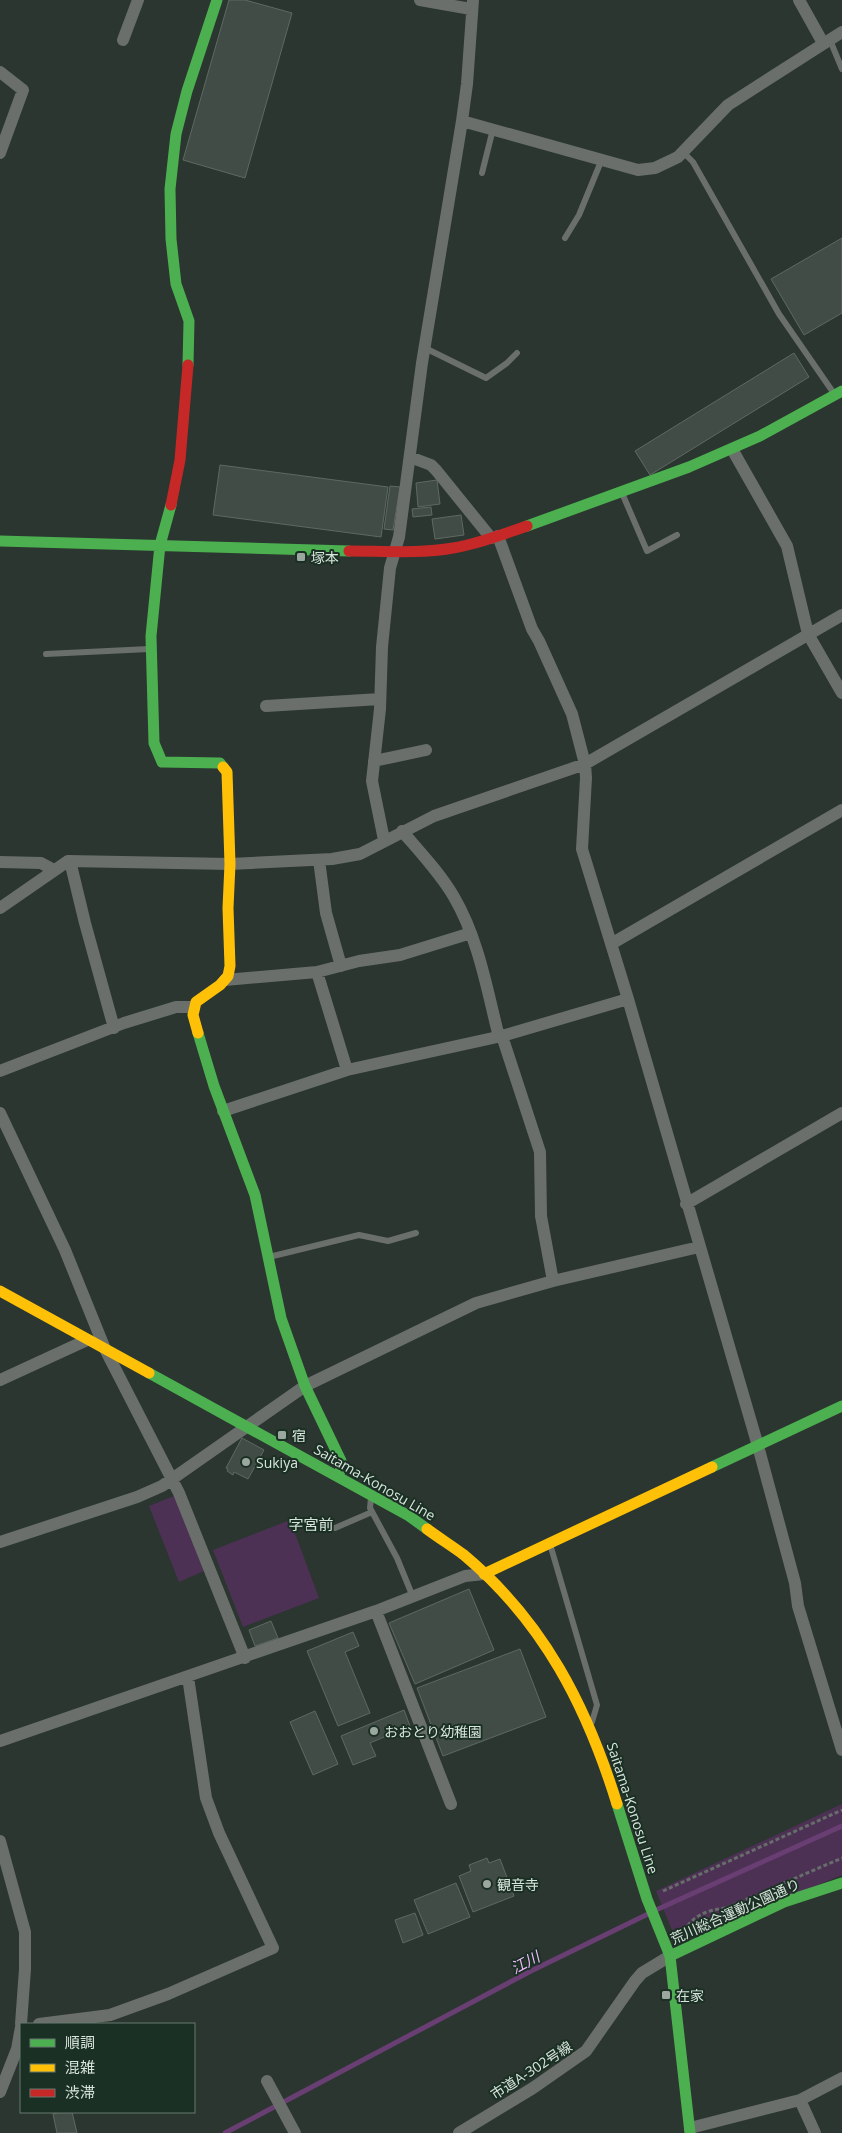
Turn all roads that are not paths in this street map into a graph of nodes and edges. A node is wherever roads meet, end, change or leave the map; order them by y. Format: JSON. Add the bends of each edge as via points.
{"nodes":[{"id":1,"x":138,"y":0,"type":"edge"},
{"id":2,"x":217,"y":0,"type":"edge"},
{"id":3,"x":420,"y":0,"type":"edge"},
{"id":4,"x":799,"y":0,"type":"edge"},
{"id":5,"x":472,"y":5,"type":"edge"},
{"id":6,"x":842,"y":32,"type":"edge"},
{"id":7,"x":123,"y":40,"type":"dead end"},
{"id":8,"x":826,"y":41,"type":"junction"},
{"id":9,"x":842,"y":69,"type":"edge"},
{"id":10,"x":0,"y":72,"type":"edge"},
{"id":11,"x":462,"y":121,"type":"junction"},
{"id":12,"x":493,"y":129,"type":"junction"},
{"id":13,"x":683,"y":152,"type":"junction"},
{"id":14,"x":0,"y":153,"type":"edge"},
{"id":15,"x":602,"y":159,"type":"junction"},
{"id":16,"x":482,"y":173,"type":"dead end"},
{"id":17,"x":565,"y":238,"type":"dead end"},
{"id":18,"x":425,"y":348,"type":"junction"},
{"id":19,"x":517,"y":352,"type":"dead end"},
{"id":20,"x":838,"y":393,"type":"edge"},
{"id":21,"x":732,"y":449,"type":"junction"},
{"id":22,"x":410,"y":457,"type":"junction"},
{"id":23,"x":621,"y":492,"type":"junction"},
{"id":24,"x":677,"y":535,"type":"dead end"},
{"id":25,"x":494,"y":537,"type":"junction"},
{"id":26,"x":0,"y":541,"type":"edge"},
{"id":27,"x":160,"y":544,"type":"junction"},
{"id":28,"x":394,"y":552,"type":"junction"},
{"id":29,"x":842,"y":615,"type":"edge"},
{"id":30,"x":808,"y":634,"type":"junction"},
{"id":31,"x":150,"y":649,"type":"junction"},
{"id":32,"x":46,"y":654,"type":"dead end"},
{"id":33,"x":842,"y":694,"type":"edge"},
{"id":34,"x":380,"y":699,"type":"junction"},
{"id":35,"x":266,"y":706,"type":"dead end"},
{"id":36,"x":426,"y":750,"type":"dead end"},
{"id":37,"x":374,"y":761,"type":"junction"},
{"id":38,"x":585,"y":764,"type":"junction"},
{"id":39,"x":842,"y":810,"type":"edge"},
{"id":40,"x":402,"y":831,"type":"junction"},
{"id":41,"x":384,"y":840,"type":"junction"},
{"id":42,"x":319,"y":860,"type":"junction"},
{"id":43,"x":70,"y":861,"type":"junction"},
{"id":44,"x":0,"y":862,"type":"edge"},
{"id":45,"x":230,"y":864,"type":"junction"},
{"id":46,"x":54,"y":870,"type":"junction"},
{"id":47,"x":0,"y":908,"type":"edge"},
{"id":48,"x":471,"y":933,"type":"junction"},
{"id":49,"x":611,"y":944,"type":"junction"},
{"id":50,"x":341,"y":966,"type":"junction"},
{"id":51,"x":317,"y":972,"type":"junction"},
{"id":52,"x":225,"y":980,"type":"junction"},
{"id":53,"x":628,"y":999,"type":"junction"},
{"id":54,"x":194,"y":1007,"type":"junction"},
{"id":55,"x":114,"y":1028,"type":"junction"},
{"id":56,"x":501,"y":1036,"type":"junction"},
{"id":57,"x":347,"y":1070,"type":"junction"},
{"id":58,"x":0,"y":1071,"type":"edge"},
{"id":59,"x":223,"y":1110,"type":"junction"},
{"id":60,"x":842,"y":1113,"type":"edge"},
{"id":61,"x":0,"y":1114,"type":"edge"},
{"id":62,"x":686,"y":1204,"type":"junction"},
{"id":63,"x":416,"y":1233,"type":"dead end"},
{"id":64,"x":700,"y":1247,"type":"junction"},
{"id":65,"x":268,"y":1258,"type":"junction"},
{"id":66,"x":553,"y":1281,"type":"junction"},
{"id":67,"x":0,"y":1291,"type":"edge"},
{"id":68,"x":87,"y":1340,"type":"junction"},
{"id":69,"x":104,"y":1349,"type":"junction"},
{"id":70,"x":0,"y":1380,"type":"edge"},
{"id":71,"x":305,"y":1386,"type":"junction"},
{"id":72,"x":842,"y":1406,"type":"edge"},
{"id":73,"x":246,"y":1427,"type":"junction"},
{"id":74,"x":758,"y":1446,"type":"junction"},
{"id":75,"x":338,"y":1476,"type":"junction"},
{"id":76,"x":172,"y":1480,"type":"junction"},
{"id":77,"x":372,"y":1495,"type":"junction"},
{"id":78,"x":372,"y":1512,"type":"junction"},
{"id":79,"x":336,"y":1528,"type":"dead end"},
{"id":80,"x":0,"y":1542,"type":"edge"},
{"id":81,"x":550,"y":1543,"type":"junction"},
{"id":82,"x":484,"y":1574,"type":"junction"},
{"id":83,"x":413,"y":1597,"type":"junction"},
{"id":84,"x":376,"y":1611,"type":"junction"},
{"id":85,"x":245,"y":1658,"type":"junction"},
{"id":86,"x":188,"y":1677,"type":"junction"},
{"id":87,"x":590,"y":1728,"type":"junction"},
{"id":88,"x":0,"y":1741,"type":"edge"},
{"id":89,"x":842,"y":1750,"type":"edge"},
{"id":90,"x":451,"y":1804,"type":"dead end"},
{"id":91,"x":0,"y":1841,"type":"edge"},
{"id":92,"x":842,"y":1883,"type":"edge"},
{"id":93,"x":670,"y":1956,"type":"junction"},
{"id":94,"x":21,"y":2023,"type":"edge"},
{"id":95,"x":47,"y":2023,"type":"edge"},
{"id":96,"x":20,"y":2032,"type":"edge"},
{"id":97,"x":842,"y":2078,"type":"edge"},
{"id":98,"x":270,"y":2086,"type":"dead end"},
{"id":99,"x":0,"y":2092,"type":"edge"},
{"id":100,"x":800,"y":2100,"type":"junction"},
{"id":101,"x":292,"y":2127,"type":"edge"},
{"id":102,"x":690,"y":2131,"type":"edge"},
{"id":103,"x":460,"y":2133,"type":"edge"},
{"id":104,"x":815,"y":2133,"type":"edge"}],
"edges":[{"from":1,"to":7,"type":"street"},
{"from":2,"to":27,"type":"street","via":[[176,134],[170,189],[176,284],[189,320],[189,358],[180,460],[175,492]]},
{"from":3,"to":5,"type":"street"},
{"from":4,"to":8,"type":"street"},
{"from":5,"to":11,"type":"street"},
{"from":6,"to":8,"type":"street"},
{"from":8,"to":9,"type":"lane"},
{"from":8,"to":13,"type":"street","via":[[728,105]]},
{"from":10,"to":14,"type":"street","via":[[23,90]]},
{"from":11,"to":12,"type":"street"},
{"from":11,"to":18,"type":"street"},
{"from":12,"to":15,"type":"street"},
{"from":12,"to":16,"type":"lane"},
{"from":13,"to":15,"type":"street","via":[[645,170]]},
{"from":13,"to":20,"type":"lane","via":[[693,162],[779,314]]},
{"from":15,"to":17,"type":"lane","via":[[579,216]]},
{"from":18,"to":19,"type":"lane","via":[[486,378]]},
{"from":18,"to":22,"type":"street"},
{"from":20,"to":21,"type":"street"},
{"from":21,"to":23,"type":"street"},
{"from":21,"to":30,"type":"street","via":[[787,546]]},
{"from":22,"to":25,"type":"street","via":[[431,465]]},
{"from":22,"to":28,"type":"street"},
{"from":23,"to":24,"type":"lane","via":[[647,551]]},
{"from":23,"to":25,"type":"street"},
{"from":25,"to":28,"type":"street","via":[[453,548]]},
{"from":25,"to":38,"type":"street","via":[[572,714]]},
{"from":26,"to":27,"type":"street"},
{"from":27,"to":28,"type":"street"},
{"from":27,"to":31,"type":"street"},
{"from":28,"to":34,"type":"street","via":[[382,647]]},
{"from":29,"to":30,"type":"street"},
{"from":30,"to":33,"type":"street"},
{"from":30,"to":38,"type":"street"},
{"from":31,"to":32,"type":"lane"},
{"from":31,"to":45,"type":"street","via":[[154,743],[162,762],[220,763],[227,772]]},
{"from":34,"to":35,"type":"street"},
{"from":34,"to":37,"type":"street"},
{"from":36,"to":37,"type":"street"},
{"from":37,"to":41,"type":"street","via":[[373,789]]},
{"from":38,"to":40,"type":"street","via":[[434,816]]},
{"from":38,"to":49,"type":"street","via":[[582,849]]},
{"from":39,"to":49,"type":"street"},
{"from":40,"to":41,"type":"street"},
{"from":40,"to":48,"type":"street","via":[[442,878]]},
{"from":41,"to":42,"type":"street","via":[[354,856]]},
{"from":42,"to":45,"type":"street"},
{"from":42,"to":50,"type":"street","via":[[326,912]]},
{"from":43,"to":45,"type":"street"},
{"from":43,"to":46,"type":"street"},
{"from":43,"to":55,"type":"street"},
{"from":44,"to":46,"type":"street","via":[[41,863]]},
{"from":45,"to":52,"type":"street","via":[[228,919],[231,961]]},
{"from":46,"to":47,"type":"street"},
{"from":48,"to":50,"type":"street","via":[[400,955]]},
{"from":48,"to":56,"type":"street"},
{"from":49,"to":53,"type":"street"},
{"from":50,"to":51,"type":"street"},
{"from":51,"to":52,"type":"street"},
{"from":51,"to":57,"type":"street"},
{"from":52,"to":54,"type":"street","via":[[199,999]]},
{"from":53,"to":56,"type":"street"},
{"from":53,"to":62,"type":"street"},
{"from":54,"to":55,"type":"street","via":[[176,1007]]},
{"from":54,"to":59,"type":"street","via":[[194,1018]]},
{"from":55,"to":58,"type":"street"},
{"from":56,"to":57,"type":"street"},
{"from":56,"to":66,"type":"street","via":[[540,1152],[541,1216]]},
{"from":57,"to":59,"type":"street"},
{"from":59,"to":65,"type":"street","via":[[255,1195]]},
{"from":60,"to":62,"type":"street"},
{"from":61,"to":69,"type":"street","via":[[65,1250]]},
{"from":62,"to":64,"type":"street"},
{"from":63,"to":65,"type":"lane","via":[[388,1240],[359,1235]]},
{"from":64,"to":66,"type":"street"},
{"from":64,"to":74,"type":"street"},
{"from":65,"to":71,"type":"street","via":[[278,1309]]},
{"from":66,"to":71,"type":"street","via":[[476,1303]]},
{"from":67,"to":68,"type":"street","name":"Saitama-Konosu Line"},
{"from":68,"to":69,"type":"street","name":"Saitama-Konosu Line"},
{"from":68,"to":70,"type":"street"},
{"from":69,"to":73,"type":"street","name":"Saitama-Konosu Line"},
{"from":69,"to":76,"type":"street"},
{"from":71,"to":73,"type":"street"},
{"from":71,"to":75,"type":"street","via":[[341,1461]]},
{"from":72,"to":74,"type":"street"},
{"from":73,"to":75,"type":"street","name":"Saitama-Konosu Line"},
{"from":73,"to":76,"type":"street"},
{"from":74,"to":81,"type":"street"},
{"from":74,"to":89,"type":"street","via":[[795,1583],[798,1606]]},
{"from":75,"to":77,"type":"street","name":"Saitama-Konosu Line"},
{"from":76,"to":80,"type":"street","via":[[137,1498]]},
{"from":76,"to":85,"type":"street"},
{"from":77,"to":78,"type":"lane","via":[[369,1504]]},
{"from":77,"to":82,"type":"street","name":"Saitama-Konosu Line","via":[[416,1521]]},
{"from":78,"to":79,"type":"lane"},
{"from":78,"to":83,"type":"lane"},
{"from":81,"to":82,"type":"street"},
{"from":81,"to":87,"type":"lane","via":[[596,1705]]},
{"from":82,"to":83,"type":"street","via":[[465,1576]]},
{"from":82,"to":87,"type":"street","name":"Saitama-Konosu Line","via":[[541,1639],[563,1672]]},
{"from":83,"to":84,"type":"street"},
{"from":84,"to":85,"type":"street"},
{"from":84,"to":90,"type":"street"},
{"from":85,"to":86,"type":"street"},
{"from":86,"to":88,"type":"street"},
{"from":86,"to":95,"type":"street","via":[[206,1798],[273,1948],[168,1994],[110,2015]]},
{"from":87,"to":93,"type":"street","name":"Saitama-Konosu Line"},
{"from":91,"to":94,"type":"street","via":[[24,1932]]},
{"from":92,"to":93,"type":"street","name":"荒川総合運動公園通り","via":[[784,1902]]},
{"from":93,"to":102,"type":"street","name":"Saitama-Konosu Line"},
{"from":93,"to":103,"type":"street","name":"市道A-302号線","via":[[642,1973],[586,2051]]},
{"from":96,"to":99,"type":"street","via":[[17,2049]]},
{"from":97,"to":100,"type":"street"},
{"from":98,"to":101,"type":"street"},
{"from":100,"to":102,"type":"street"},
{"from":100,"to":104,"type":"street"}]}
